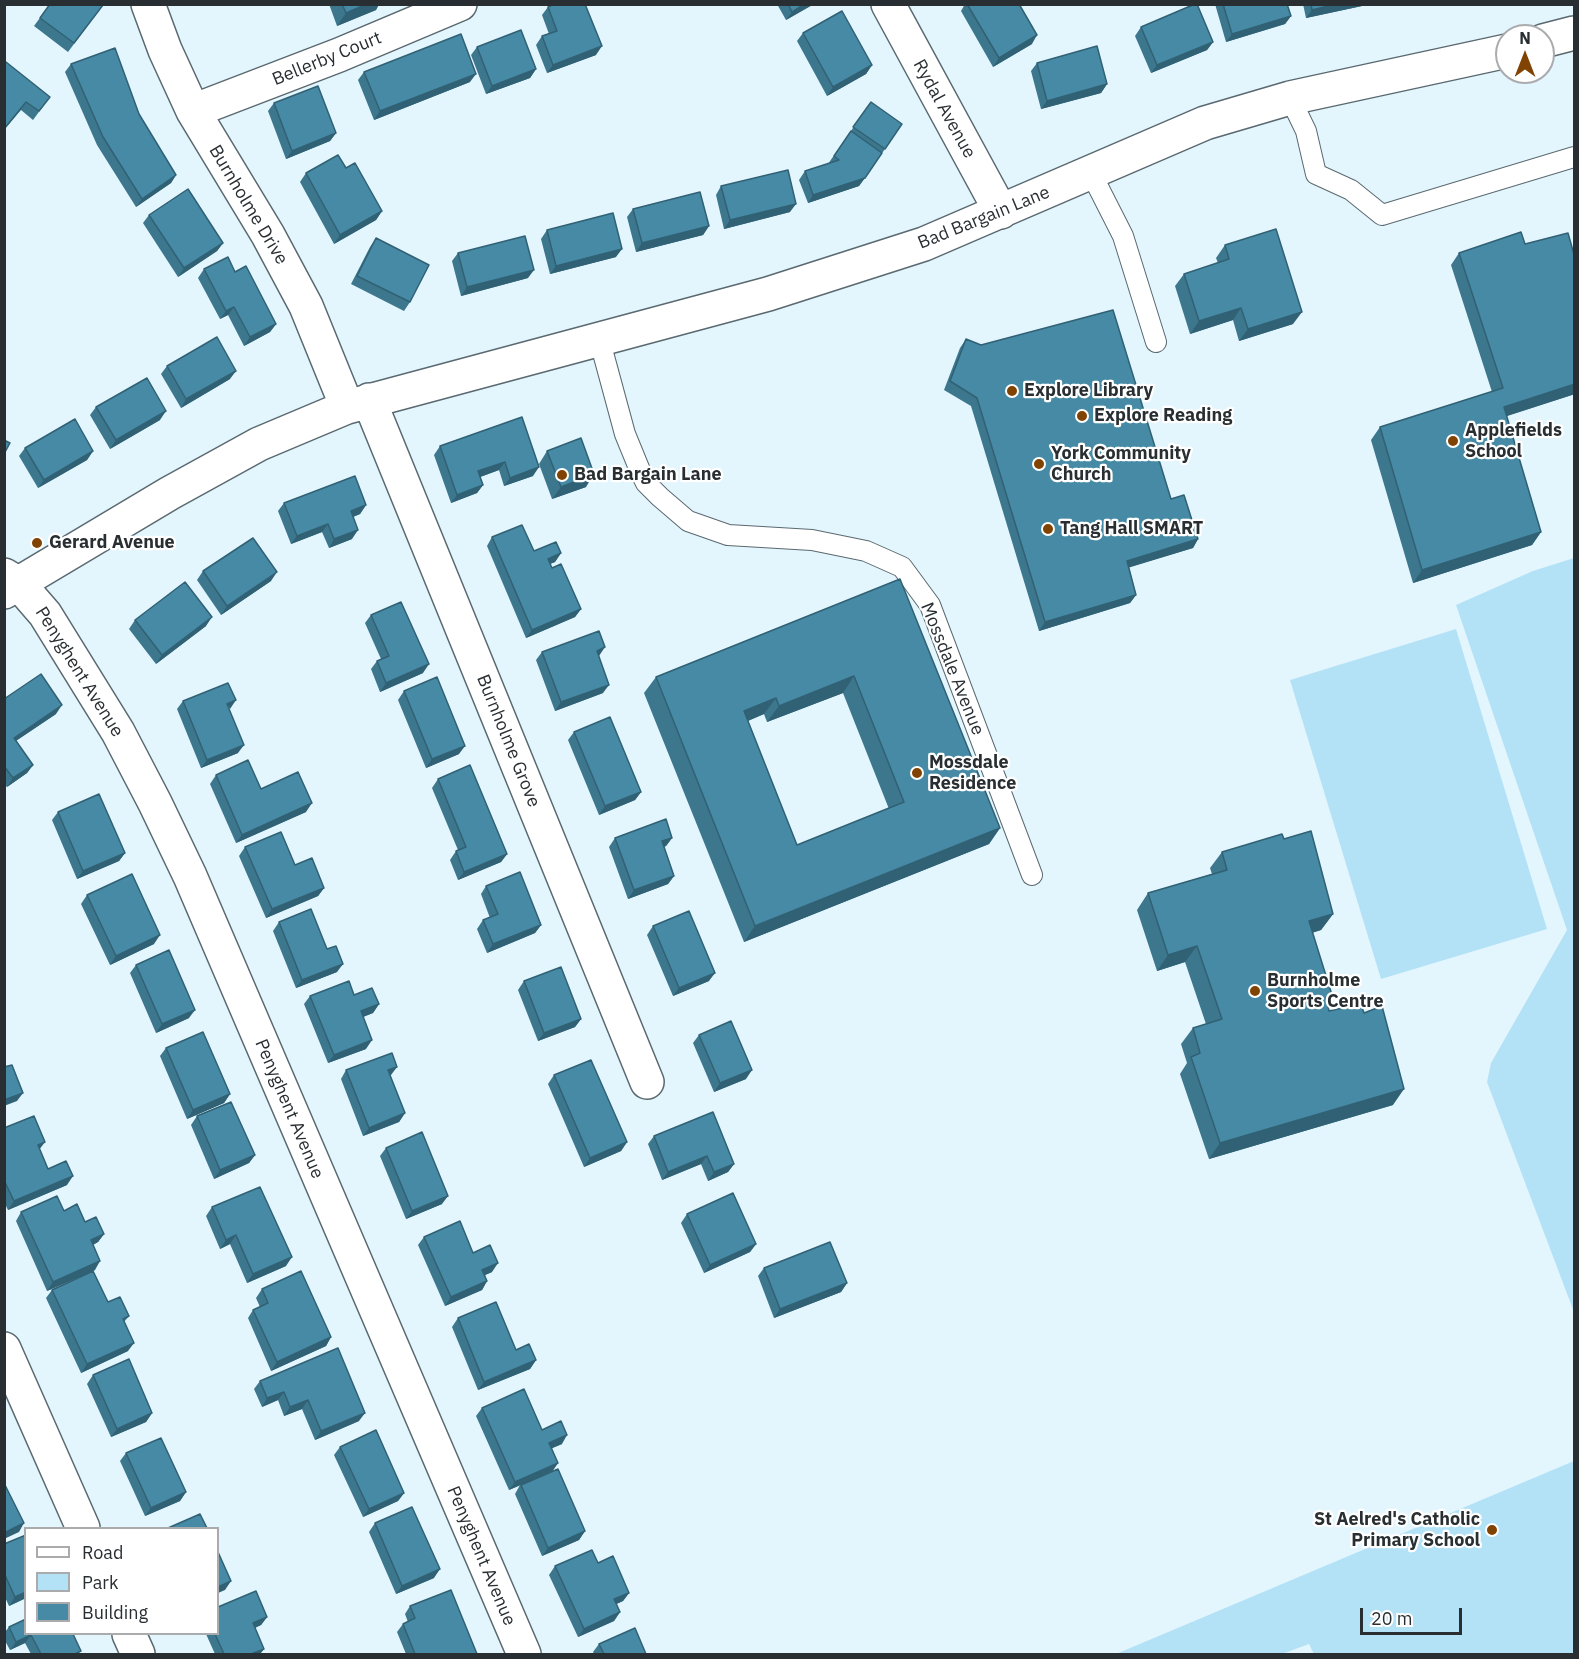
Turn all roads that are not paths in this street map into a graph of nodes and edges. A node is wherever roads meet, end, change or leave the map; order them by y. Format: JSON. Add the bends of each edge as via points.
{"nodes":[{"id":1,"x":148,"y":4,"type":"edge"},
{"id":2,"x":460,"y":4,"type":"edge"},
{"id":3,"x":888,"y":4,"type":"edge"},
{"id":4,"x":1575,"y":33,"type":"edge"},
{"id":5,"x":1555,"y":38,"type":"edge"},
{"id":6,"x":1495,"y":54,"type":"edge"},
{"id":7,"x":1290,"y":98,"type":"junction"},
{"id":8,"x":193,"y":111,"type":"junction"},
{"id":9,"x":1575,"y":157,"type":"edge"},
{"id":10,"x":1091,"y":173,"type":"junction"},
{"id":11,"x":1001,"y":212,"type":"junction"},
{"id":12,"x":599,"y":339,"type":"junction"},
{"id":13,"x":1156,"y":342,"type":"dead end"},
{"id":14,"x":358,"y":404,"type":"junction"},
{"id":15,"x":9,"y":584,"type":"edge"},
{"id":16,"x":1032,"y":875,"type":"dead end"},
{"id":17,"x":647,"y":1082,"type":"dead end"},
{"id":18,"x":4,"y":1349,"type":"edge"},
{"id":19,"x":83,"y":1527,"type":"edge"},
{"id":20,"x":129,"y":1635,"type":"edge"},
{"id":21,"x":138,"y":1654,"type":"edge"},
{"id":22,"x":524,"y":1654,"type":"edge"}],
"edges":[{"from":1,"to":8,"type":"street","name":"Burnholme Drive"},
{"from":2,"to":8,"type":"street","name":"Bellerby Court"},
{"from":3,"to":11,"type":"street","name":"Rydal Avenue"},
{"from":4,"to":5,"type":"street"},
{"from":6,"to":7,"type":"street","name":"Bad Bargain Lane"},
{"from":7,"to":9,"type":"lane","via":[[1306,131],[1316,174],[1351,190],[1382,215]]},
{"from":7,"to":10,"type":"street","name":"Bad Bargain Lane","via":[[1205,123]]},
{"from":8,"to":14,"type":"street","name":"Burnholme Drive","via":[[268,235]]},
{"from":10,"to":11,"type":"street","name":"Bad Bargain Lane"},
{"from":10,"to":13,"type":"lane","via":[[1123,236]]},
{"from":11,"to":12,"type":"street","name":"Bad Bargain Lane","via":[[924,244],[768,294]]},
{"from":12,"to":14,"type":"street","name":"Bad Bargain Lane"},
{"from":12,"to":16,"type":"lane","name":"Mossdale Avenue","via":[[625,434],[641,473],[646,483],[688,521],[728,536],[812,540],[866,551],[902,567],[912,579],[930,605]]},
{"from":14,"to":15,"type":"street","name":"Bad Bargain Lane","via":[[259,444]]},
{"from":14,"to":17,"type":"street","name":"Burnholme Grove"},
{"from":15,"to":22,"type":"street","name":"Penyghent Avenue","via":[[45,614],[118,732],[155,803],[190,876]]},
{"from":18,"to":19,"type":"street"},
{"from":20,"to":21,"type":"street"}]}
